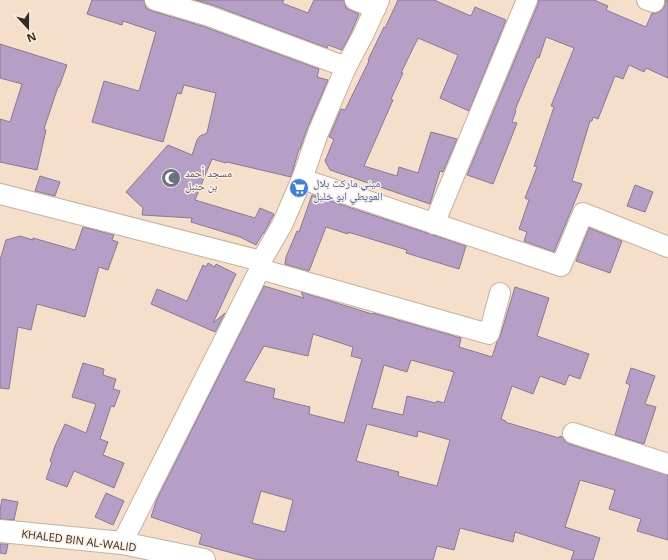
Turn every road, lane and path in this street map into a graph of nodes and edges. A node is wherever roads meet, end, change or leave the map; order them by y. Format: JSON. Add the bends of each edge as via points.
{"nodes":[{"id":1,"x":155,"y":0,"type":"edge"},
{"id":2,"x":355,"y":0,"type":"edge"},
{"id":3,"x":527,"y":0,"type":"edge"},
{"id":4,"x":647,"y":0,"type":"edge"},
{"id":5,"x":654,"y":0,"type":"edge"},
{"id":6,"x":378,"y":4,"type":"edge"},
{"id":7,"x":346,"y":67,"type":"junction"},
{"id":8,"x":302,"y":179,"type":"junction"},
{"id":9,"x":0,"y":194,"type":"edge"},
{"id":10,"x":434,"y":224,"type":"junction"},
{"id":11,"x":668,"y":247,"type":"edge"},
{"id":12,"x":260,"y":265,"type":"junction"},
{"id":13,"x":500,"y":293,"type":"dead end"},
{"id":14,"x":573,"y":433,"type":"dead end"},
{"id":15,"x":668,"y":464,"type":"edge"},
{"id":16,"x":0,"y":531,"type":"edge"},
{"id":17,"x":122,"y":543,"type":"junction"},
{"id":18,"x":204,"y":560,"type":"edge"}],
"edges":[{"from":1,"to":7,"type":"street","via":[[209,16]]},
{"from":2,"to":6,"type":"street"},
{"from":3,"to":10,"type":"street"},
{"from":4,"to":5,"type":"street"},
{"from":6,"to":7,"type":"street"},
{"from":7,"to":8,"type":"street"},
{"from":8,"to":10,"type":"street"},
{"from":8,"to":12,"type":"street","via":[[282,226]]},
{"from":9,"to":12,"type":"street"},
{"from":10,"to":11,"type":"street","via":[[561,266],[583,213]]},
{"from":12,"to":13,"type":"street","via":[[488,334]]},
{"from":12,"to":17,"type":"street"},
{"from":14,"to":15,"type":"street"},
{"from":16,"to":17,"type":"street","name":"KHALED BIN AL-WALID"},
{"from":17,"to":18,"type":"street","name":"KHALED BIN AL-WALID"}]}
